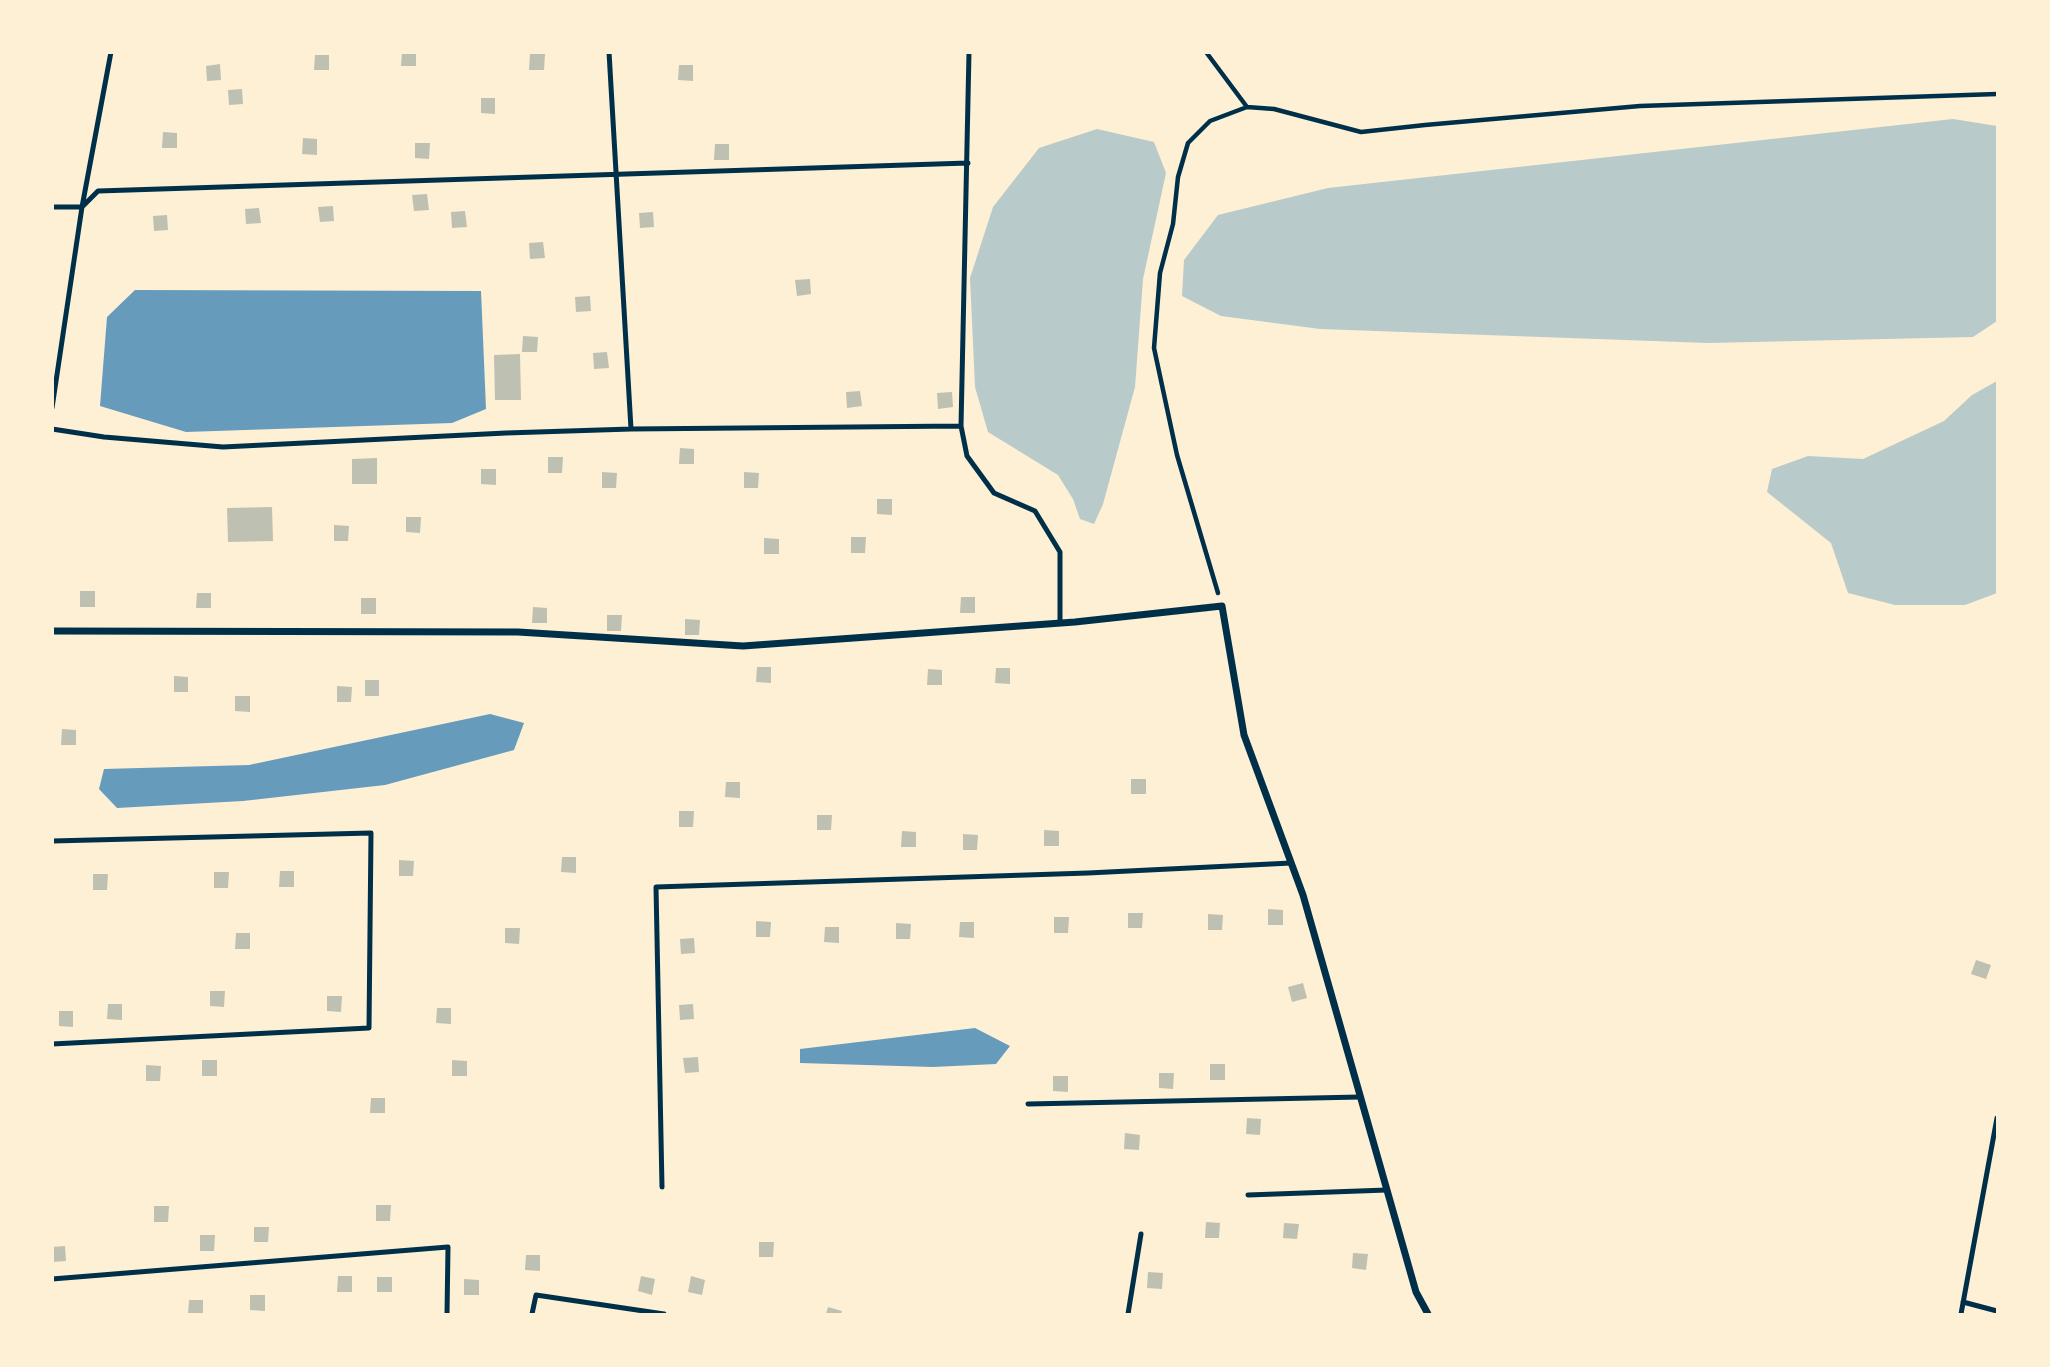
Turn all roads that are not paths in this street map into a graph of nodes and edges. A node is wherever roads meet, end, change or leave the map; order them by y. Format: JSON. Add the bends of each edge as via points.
{"nodes":[{"id":1,"x":111,"y":52,"type":"edge"},
{"id":2,"x":609,"y":52,"type":"edge"},
{"id":3,"x":969,"y":52,"type":"edge"},
{"id":4,"x":968,"y":163,"type":"junction"},
{"id":5,"x":618,"y":176,"type":"junction"},
{"id":6,"x":52,"y":207,"type":"edge"},
{"id":7,"x":82,"y":207,"type":"junction"},
{"id":8,"x":52,"y":408,"type":"edge"},
{"id":9,"x":961,"y":426,"type":"junction"},
{"id":10,"x":52,"y":429,"type":"edge"},
{"id":11,"x":631,"y":429,"type":"junction"},
{"id":12,"x":1060,"y":623,"type":"junction"},
{"id":13,"x":52,"y":631,"type":"edge"},
{"id":14,"x":52,"y":841,"type":"edge"},
{"id":15,"x":1291,"y":863,"type":"junction"},
{"id":16,"x":52,"y":1044,"type":"edge"},
{"id":17,"x":1360,"y":1097,"type":"junction"},
{"id":18,"x":1028,"y":1104,"type":"dead end"},
{"id":19,"x":1997,"y":1118,"type":"edge"},
{"id":20,"x":1996,"y":1137,"type":"edge"},
{"id":21,"x":662,"y":1187,"type":"dead end"},
{"id":22,"x":1387,"y":1190,"type":"junction"},
{"id":23,"x":1248,"y":1195,"type":"dead end"},
{"id":24,"x":1141,"y":1234,"type":"dead end"},
{"id":25,"x":52,"y":1279,"type":"edge"},
{"id":26,"x":1964,"y":1302,"type":"junction"},
{"id":27,"x":1997,"y":1311,"type":"edge"},
{"id":28,"x":447,"y":1314,"type":"edge"},
{"id":29,"x":532,"y":1314,"type":"edge"},
{"id":30,"x":664,"y":1314,"type":"edge"},
{"id":31,"x":1128,"y":1314,"type":"edge"},
{"id":32,"x":1428,"y":1314,"type":"edge"},
{"id":33,"x":1961,"y":1314,"type":"edge"}],
"edges":[{"from":1,"to":7,"type":"lane"},
{"from":2,"to":5,"type":"lane"},
{"from":3,"to":4,"type":"lane"},
{"from":4,"to":5,"type":"lane"},
{"from":4,"to":9,"type":"lane"},
{"from":5,"to":7,"type":"lane","via":[[98,191]]},
{"from":5,"to":11,"type":"lane"},
{"from":6,"to":7,"type":"lane"},
{"from":7,"to":8,"type":"lane"},
{"from":9,"to":11,"type":"lane"},
{"from":9,"to":12,"type":"lane","via":[[967,456],[994,493],[1035,511],[1059,552]]},
{"from":10,"to":11,"type":"lane","via":[[223,447]]},
{"from":12,"to":13,"type":"street","via":[[743,646],[518,632]]},
{"from":12,"to":15,"type":"street","via":[[1222,606],[1244,735]]},
{"from":14,"to":16,"type":"lane","via":[[371,833],[369,1028]]},
{"from":15,"to":17,"type":"street"},
{"from":15,"to":21,"type":"lane","via":[[656,887]]},
{"from":17,"to":18,"type":"lane"},
{"from":17,"to":22,"type":"street"},
{"from":19,"to":20,"type":"lane"},
{"from":20,"to":26,"type":"lane"},
{"from":22,"to":23,"type":"lane"},
{"from":22,"to":32,"type":"street","via":[[1416,1292]]},
{"from":24,"to":31,"type":"lane"},
{"from":25,"to":28,"type":"lane","via":[[448,1247]]},
{"from":26,"to":27,"type":"lane"},
{"from":26,"to":33,"type":"lane"},
{"from":29,"to":30,"type":"lane","via":[[536,1296]]}]}
